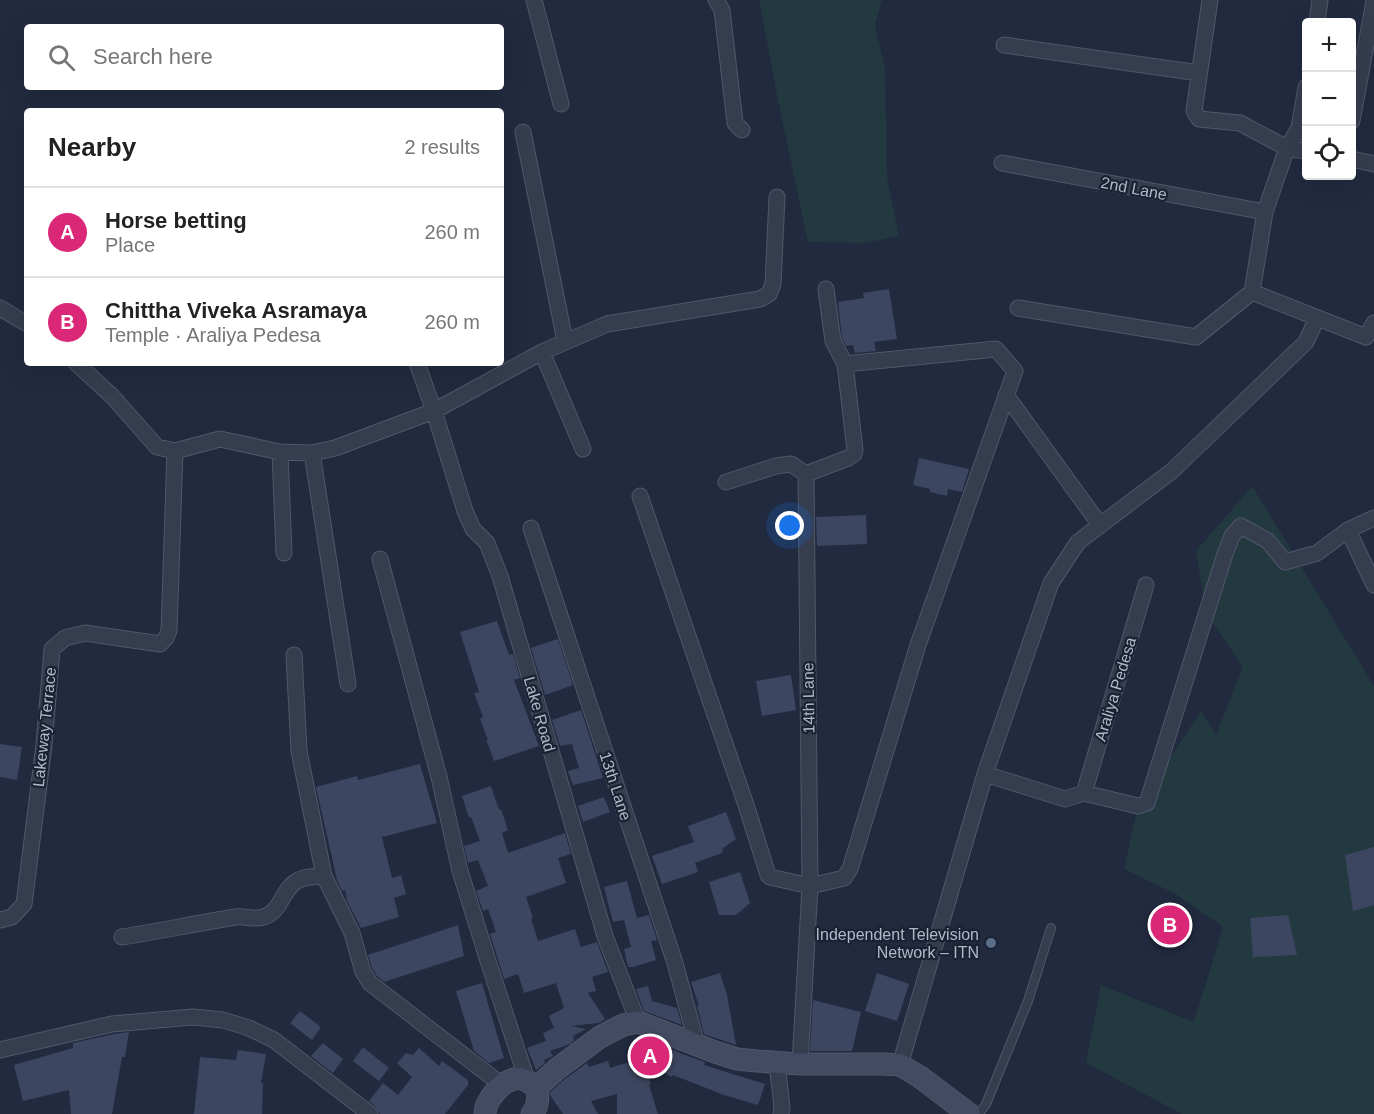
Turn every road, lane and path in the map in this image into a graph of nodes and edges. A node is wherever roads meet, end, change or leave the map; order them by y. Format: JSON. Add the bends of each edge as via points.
{"nodes":[{"id":1,"x":534,"y":0,"type":"edge"},
{"id":2,"x":716,"y":0,"type":"edge"},
{"id":3,"x":1210,"y":0,"type":"edge"},
{"id":4,"x":1320,"y":0,"type":"edge"},
{"id":5,"x":1374,"y":1,"type":"edge"},
{"id":6,"x":1318,"y":18,"type":"edge"},
{"id":7,"x":1004,"y":45,"type":"dead end"},
{"id":8,"x":1199,"y":73,"type":"junction"},
{"id":9,"x":1356,"y":100,"type":"edge"},
{"id":10,"x":561,"y":104,"type":"dead end"},
{"id":11,"x":1302,"y":110,"type":"edge"},
{"id":12,"x":742,"y":130,"type":"dead end"},
{"id":13,"x":523,"y":132,"type":"dead end"},
{"id":14,"x":1287,"y":148,"type":"junction"},
{"id":15,"x":1302,"y":150,"type":"edge"},
{"id":16,"x":1356,"y":160,"type":"edge"},
{"id":17,"x":1002,"y":163,"type":"dead end"},
{"id":18,"x":1374,"y":164,"type":"edge"},
{"id":19,"x":777,"y":197,"type":"dead end"},
{"id":20,"x":1265,"y":212,"type":"junction"},
{"id":21,"x":826,"y":289,"type":"dead end"},
{"id":22,"x":1252,"y":292,"type":"junction"},
{"id":23,"x":0,"y":308,"type":"edge"},
{"id":24,"x":1018,"y":308,"type":"dead end"},
{"id":25,"x":1317,"y":318,"type":"junction"},
{"id":26,"x":24,"y":322,"type":"edge"},
{"id":27,"x":1374,"y":323,"type":"edge"},
{"id":28,"x":565,"y":341,"type":"junction"},
{"id":29,"x":542,"y":352,"type":"junction"},
{"id":30,"x":845,"y":364,"type":"junction"},
{"id":31,"x":79,"y":366,"type":"edge"},
{"id":32,"x":418,"y":366,"type":"edge"},
{"id":33,"x":1006,"y":395,"type":"junction"},
{"id":34,"x":434,"y":411,"type":"junction"},
{"id":35,"x":583,"y":449,"type":"dead end"},
{"id":36,"x":175,"y":451,"type":"junction"},
{"id":37,"x":280,"y":452,"type":"junction"},
{"id":38,"x":312,"y":453,"type":"junction"},
{"id":39,"x":806,"y":474,"type":"junction"},
{"id":40,"x":726,"y":482,"type":"dead end"},
{"id":41,"x":640,"y":496,"type":"dead end"},
{"id":42,"x":1374,"y":518,"type":"edge"},
{"id":43,"x":1100,"y":525,"type":"junction"},
{"id":44,"x":531,"y":528,"type":"dead end"},
{"id":45,"x":1348,"y":530,"type":"junction"},
{"id":46,"x":284,"y":553,"type":"dead end"},
{"id":47,"x":380,"y":559,"type":"dead end"},
{"id":48,"x":1146,"y":585,"type":"dead end"},
{"id":49,"x":1374,"y":585,"type":"edge"},
{"id":50,"x":294,"y":656,"type":"dead end"},
{"id":51,"x":348,"y":684,"type":"dead end"},
{"id":52,"x":985,"y":774,"type":"junction"},
{"id":53,"x":1084,"y":793,"type":"junction"},
{"id":54,"x":324,"y":876,"type":"junction"},
{"id":55,"x":810,"y":886,"type":"junction"},
{"id":56,"x":0,"y":920,"type":"edge"},
{"id":57,"x":1052,"y":928,"type":"dead end"},
{"id":58,"x":122,"y":937,"type":"dead end"},
{"id":59,"x":638,"y":1022,"type":"junction"},
{"id":60,"x":697,"y":1045,"type":"junction"},
{"id":61,"x":0,"y":1050,"type":"edge"},
{"id":62,"x":777,"y":1063,"type":"junction"},
{"id":63,"x":800,"y":1064,"type":"junction"},
{"id":64,"x":900,"y":1065,"type":"junction"},
{"id":65,"x":532,"y":1084,"type":"junction"},
{"id":66,"x":502,"y":1085,"type":"junction"},
{"id":67,"x":370,"y":1114,"type":"edge"},
{"id":68,"x":485,"y":1114,"type":"edge"},
{"id":69,"x":533,"y":1114,"type":"edge"},
{"id":70,"x":781,"y":1114,"type":"edge"},
{"id":71,"x":969,"y":1114,"type":"edge"},
{"id":72,"x":979,"y":1114,"type":"edge"}],
"edges":[{"from":1,"to":10,"type":"street"},
{"from":2,"to":12,"type":"street","via":[[722,10],[735,123]]},
{"from":3,"to":8,"type":"street"},
{"from":4,"to":6,"type":"street"},
{"from":5,"to":9,"type":"street"},
{"from":7,"to":8,"type":"street"},
{"from":8,"to":14,"type":"street","via":[[1194,111],[1198,119],[1240,123]]},
{"from":11,"to":14,"type":"street","via":[[1299,128]]},
{"from":13,"to":28,"type":"street"},
{"from":14,"to":15,"type":"street"},
{"from":14,"to":20,"type":"street"},
{"from":16,"to":18,"type":"street"},
{"from":17,"to":20,"type":"street","name":"2nd Lane"},
{"from":19,"to":28,"type":"street","via":[[773,284],[769,294],[747,302],[607,324]]},
{"from":20,"to":22,"type":"street"},
{"from":21,"to":30,"type":"street","via":[[833,341]]},
{"from":22,"to":24,"type":"street","via":[[1196,337]]},
{"from":22,"to":25,"type":"street"},
{"from":23,"to":26,"type":"street"},
{"from":25,"to":27,"type":"street","via":[[1366,337]]},
{"from":25,"to":43,"type":"street","via":[[1306,342],[1172,471]]},
{"from":28,"to":29,"type":"street"},
{"from":29,"to":34,"type":"street"},
{"from":29,"to":35,"type":"street"},
{"from":30,"to":33,"type":"street","via":[[996,349],[1015,371]]},
{"from":30,"to":39,"type":"street","via":[[854,454]]},
{"from":31,"to":36,"type":"street","via":[[157,447]]},
{"from":32,"to":34,"type":"street","name":"Lake Road"},
{"from":33,"to":43,"type":"street"},
{"from":33,"to":55,"type":"street","via":[[918,645],[850,869],[844,878]]},
{"from":34,"to":38,"type":"street"},
{"from":34,"to":59,"type":"street","name":"Lake Road","via":[[465,511],[473,529],[487,543],[500,576],[605,936]]},
{"from":36,"to":37,"type":"street","via":[[220,439]]},
{"from":36,"to":56,"type":"street","name":"Lakeway Terrace","via":[[169,631],[160,644],[84,633],[65,638],[52,650],[24,904],[12,917]]},
{"from":37,"to":38,"type":"street"},
{"from":37,"to":46,"type":"street"},
{"from":38,"to":51,"type":"street"},
{"from":39,"to":40,"type":"street","via":[[791,464],[776,465]]},
{"from":39,"to":55,"type":"street","name":"14th Lane"},
{"from":41,"to":55,"type":"street","via":[[768,875]]},
{"from":42,"to":45,"type":"street"},
{"from":43,"to":52,"type":"street","via":[[1078,542],[1051,583]]},
{"from":44,"to":60,"type":"street","name":"13th Lane","via":[[675,963]]},
{"from":45,"to":49,"type":"street"},
{"from":45,"to":53,"type":"street","via":[[1317,553],[1285,562],[1268,541],[1241,526],[1232,536],[1222,564],[1147,802],[1137,806]]},
{"from":47,"to":65,"type":"street","via":[[439,777],[460,871]]},
{"from":48,"to":53,"type":"street","name":"Araliya Pedesa"},
{"from":50,"to":54,"type":"street","via":[[299,752]]},
{"from":52,"to":53,"type":"street","via":[[1065,799]]},
{"from":52,"to":64,"type":"street"},
{"from":54,"to":58,"type":"street","via":[[296,881],[280,904],[261,918],[240,917]]},
{"from":54,"to":66,"type":"street","via":[[352,933],[370,983]]},
{"from":55,"to":63,"type":"street","name":"14th Lane"},
{"from":57,"to":72,"type":"lane","via":[[1028,1001]]},
{"from":59,"to":60,"type":"street"},
{"from":59,"to":65,"type":"street","via":[[600,1037]]},
{"from":60,"to":62,"type":"street","via":[[737,1059]]},
{"from":61,"to":67,"type":"street","via":[[112,1024],[193,1017],[223,1020],[274,1040]]},
{"from":62,"to":63,"type":"street"},
{"from":62,"to":70,"type":"street"},
{"from":63,"to":64,"type":"street"},
{"from":64,"to":71,"type":"street"},
{"from":65,"to":66,"type":"street","via":[[515,1079]]},
{"from":65,"to":69,"type":"street","via":[[538,1098]]},
{"from":66,"to":68,"type":"street","via":[[492,1096]]}]}
